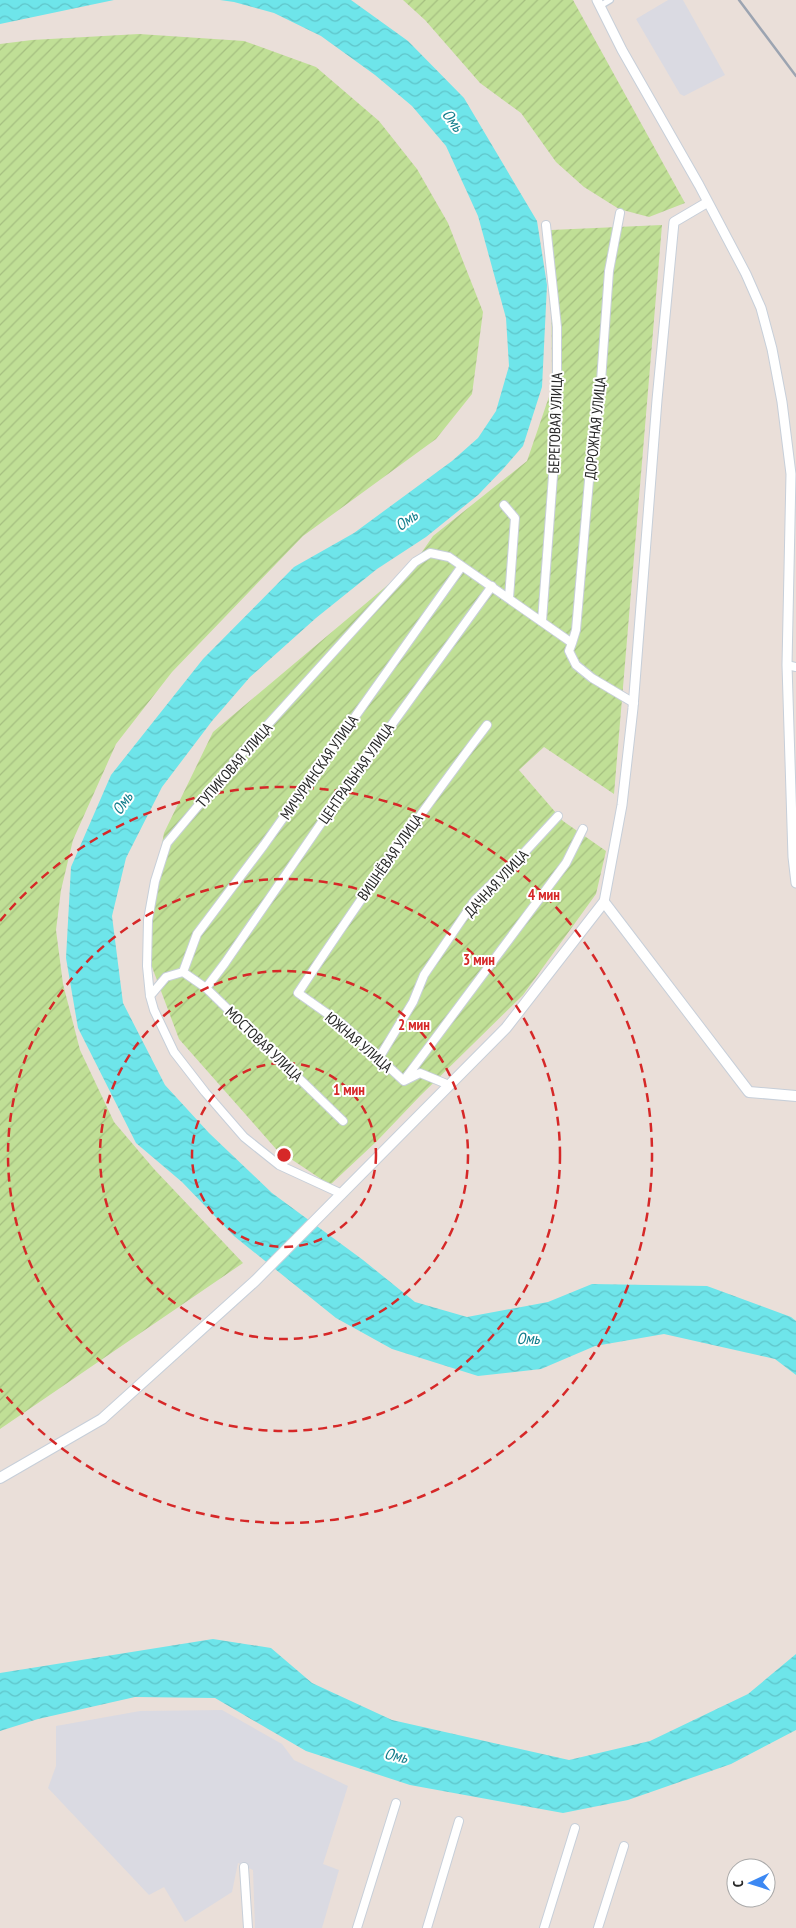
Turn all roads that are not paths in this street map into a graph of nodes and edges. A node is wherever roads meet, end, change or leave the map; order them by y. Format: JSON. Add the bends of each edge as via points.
{"nodes":[{"id":1,"x":610,"y":0,"type":"edge"},
{"id":2,"x":598,"y":3,"type":"edge"},
{"id":3,"x":708,"y":202,"type":"junction"},
{"id":4,"x":620,"y":213,"type":"dead end"},
{"id":5,"x":546,"y":225,"type":"dead end"},
{"id":6,"x":504,"y":505,"type":"dead end"},
{"id":7,"x":462,"y":566,"type":"junction"},
{"id":8,"x":492,"y":586,"type":"junction"},
{"id":9,"x":509,"y":598,"type":"junction"},
{"id":10,"x":542,"y":622,"type":"junction"},
{"id":11,"x":572,"y":642,"type":"junction"},
{"id":12,"x":792,"y":666,"type":"edge"},
{"id":13,"x":634,"y":703,"type":"junction"},
{"id":14,"x":487,"y":725,"type":"dead end"},
{"id":15,"x":558,"y":816,"type":"dead end"},
{"id":16,"x":583,"y":829,"type":"dead end"},
{"id":17,"x":796,"y":883,"type":"edge"},
{"id":18,"x":604,"y":902,"type":"junction"},
{"id":19,"x":183,"y":972,"type":"junction"},
{"id":20,"x":206,"y":988,"type":"junction"},
{"id":21,"x":298,"y":993,"type":"joint"},
{"id":22,"x":150,"y":996,"type":"junction"},
{"id":23,"x":379,"y":1058,"type":"junction"},
{"id":24,"x":404,"y":1081,"type":"junction"},
{"id":25,"x":449,"y":1085,"type":"junction"},
{"id":26,"x":796,"y":1096,"type":"edge"},
{"id":27,"x":343,"y":1121,"type":"dead end"},
{"id":28,"x":340,"y":1196,"type":"junction"},
{"id":29,"x":0,"y":1478,"type":"edge"},
{"id":30,"x":396,"y":1803,"type":"dead end"},
{"id":31,"x":458,"y":1821,"type":"dead end"},
{"id":32,"x":574,"y":1828,"type":"dead end"},
{"id":33,"x":624,"y":1846,"type":"dead end"},
{"id":34,"x":244,"y":1868,"type":"dead end"},
{"id":35,"x":248,"y":1928,"type":"edge"},
{"id":36,"x":357,"y":1928,"type":"edge"},
{"id":37,"x":427,"y":1928,"type":"edge"},
{"id":38,"x":544,"y":1928,"type":"edge"},
{"id":39,"x":598,"y":1928,"type":"edge"}],
"edges":[{"from":1,"to":2,"type":"street"},
{"from":2,"to":3,"type":"street"},
{"from":3,"to":12,"type":"street","via":[[761,308],[782,402],[791,474]]},
{"from":3,"to":13,"type":"street","via":[[674,222],[656,400]]},
{"from":4,"to":11,"type":"street","name":"ДОРОЖНАЯ УЛИЦА","via":[[609,271],[601,381],[576,630]]},
{"from":5,"to":10,"type":"street","name":"БЕРЕГОВАЯ УЛИЦА","via":[[558,327],[557,413]]},
{"from":6,"to":9,"type":"street","via":[[515,518]]},
{"from":7,"to":8,"type":"street"},
{"from":7,"to":19,"type":"street","name":"МИЧУРИНСКАЯ УЛИЦА","via":[[197,934]]},
{"from":7,"to":22,"type":"street","name":"ТУПИКОВАЯ УЛИЦА","via":[[449,557],[430,553],[416,562],[243,752],[168,843],[155,881],[148,920]]},
{"from":8,"to":9,"type":"street"},
{"from":8,"to":20,"type":"street","name":"ЦЕНТРАЛЬНАЯ УЛИЦА","via":[[332,806]]},
{"from":9,"to":10,"type":"street"},
{"from":10,"to":11,"type":"street"},
{"from":11,"to":13,"type":"street","via":[[569,651],[576,666]]},
{"from":12,"to":17,"type":"street","via":[[793,857]]},
{"from":13,"to":18,"type":"street","via":[[622,805]]},
{"from":14,"to":21,"type":"street","name":"ВИШНЁВАЯ УЛИЦА","via":[[434,795]]},
{"from":15,"to":23,"type":"street","name":"ДАЧНАЯ УЛИЦА","via":[[475,900],[424,975],[413,1002]]},
{"from":16,"to":24,"type":"street","via":[[566,863]]},
{"from":18,"to":25,"type":"main road","via":[[506,1028]]},
{"from":18,"to":26,"type":"main road","via":[[750,1092]]},
{"from":19,"to":20,"type":"street","name":"МОСТОВАЯ УЛИЦА"},
{"from":19,"to":22,"type":"street","via":[[166,977]]},
{"from":20,"to":27,"type":"street","name":"МОСТОВАЯ УЛИЦА"},
{"from":21,"to":23,"type":"street","name":"ЮЖНАЯ УЛИЦА","via":[[342,1024]]},
{"from":22,"to":28,"type":"street","name":"ТУПИКОВАЯ УЛИЦА","via":[[174,1052],[204,1092],[244,1136],[279,1165]]},
{"from":23,"to":24,"type":"street","name":"ЮЖНАЯ УЛИЦА"},
{"from":24,"to":25,"type":"street","name":"ЮЖНАЯ УЛИЦА","via":[[420,1073]]},
{"from":25,"to":28,"type":"main road"},
{"from":28,"to":29,"type":"main road","via":[[255,1281],[102,1419]]},
{"from":30,"to":36,"type":"street"},
{"from":31,"to":37,"type":"street"},
{"from":32,"to":38,"type":"street"},
{"from":33,"to":39,"type":"street"},
{"from":34,"to":35,"type":"street"}]}
